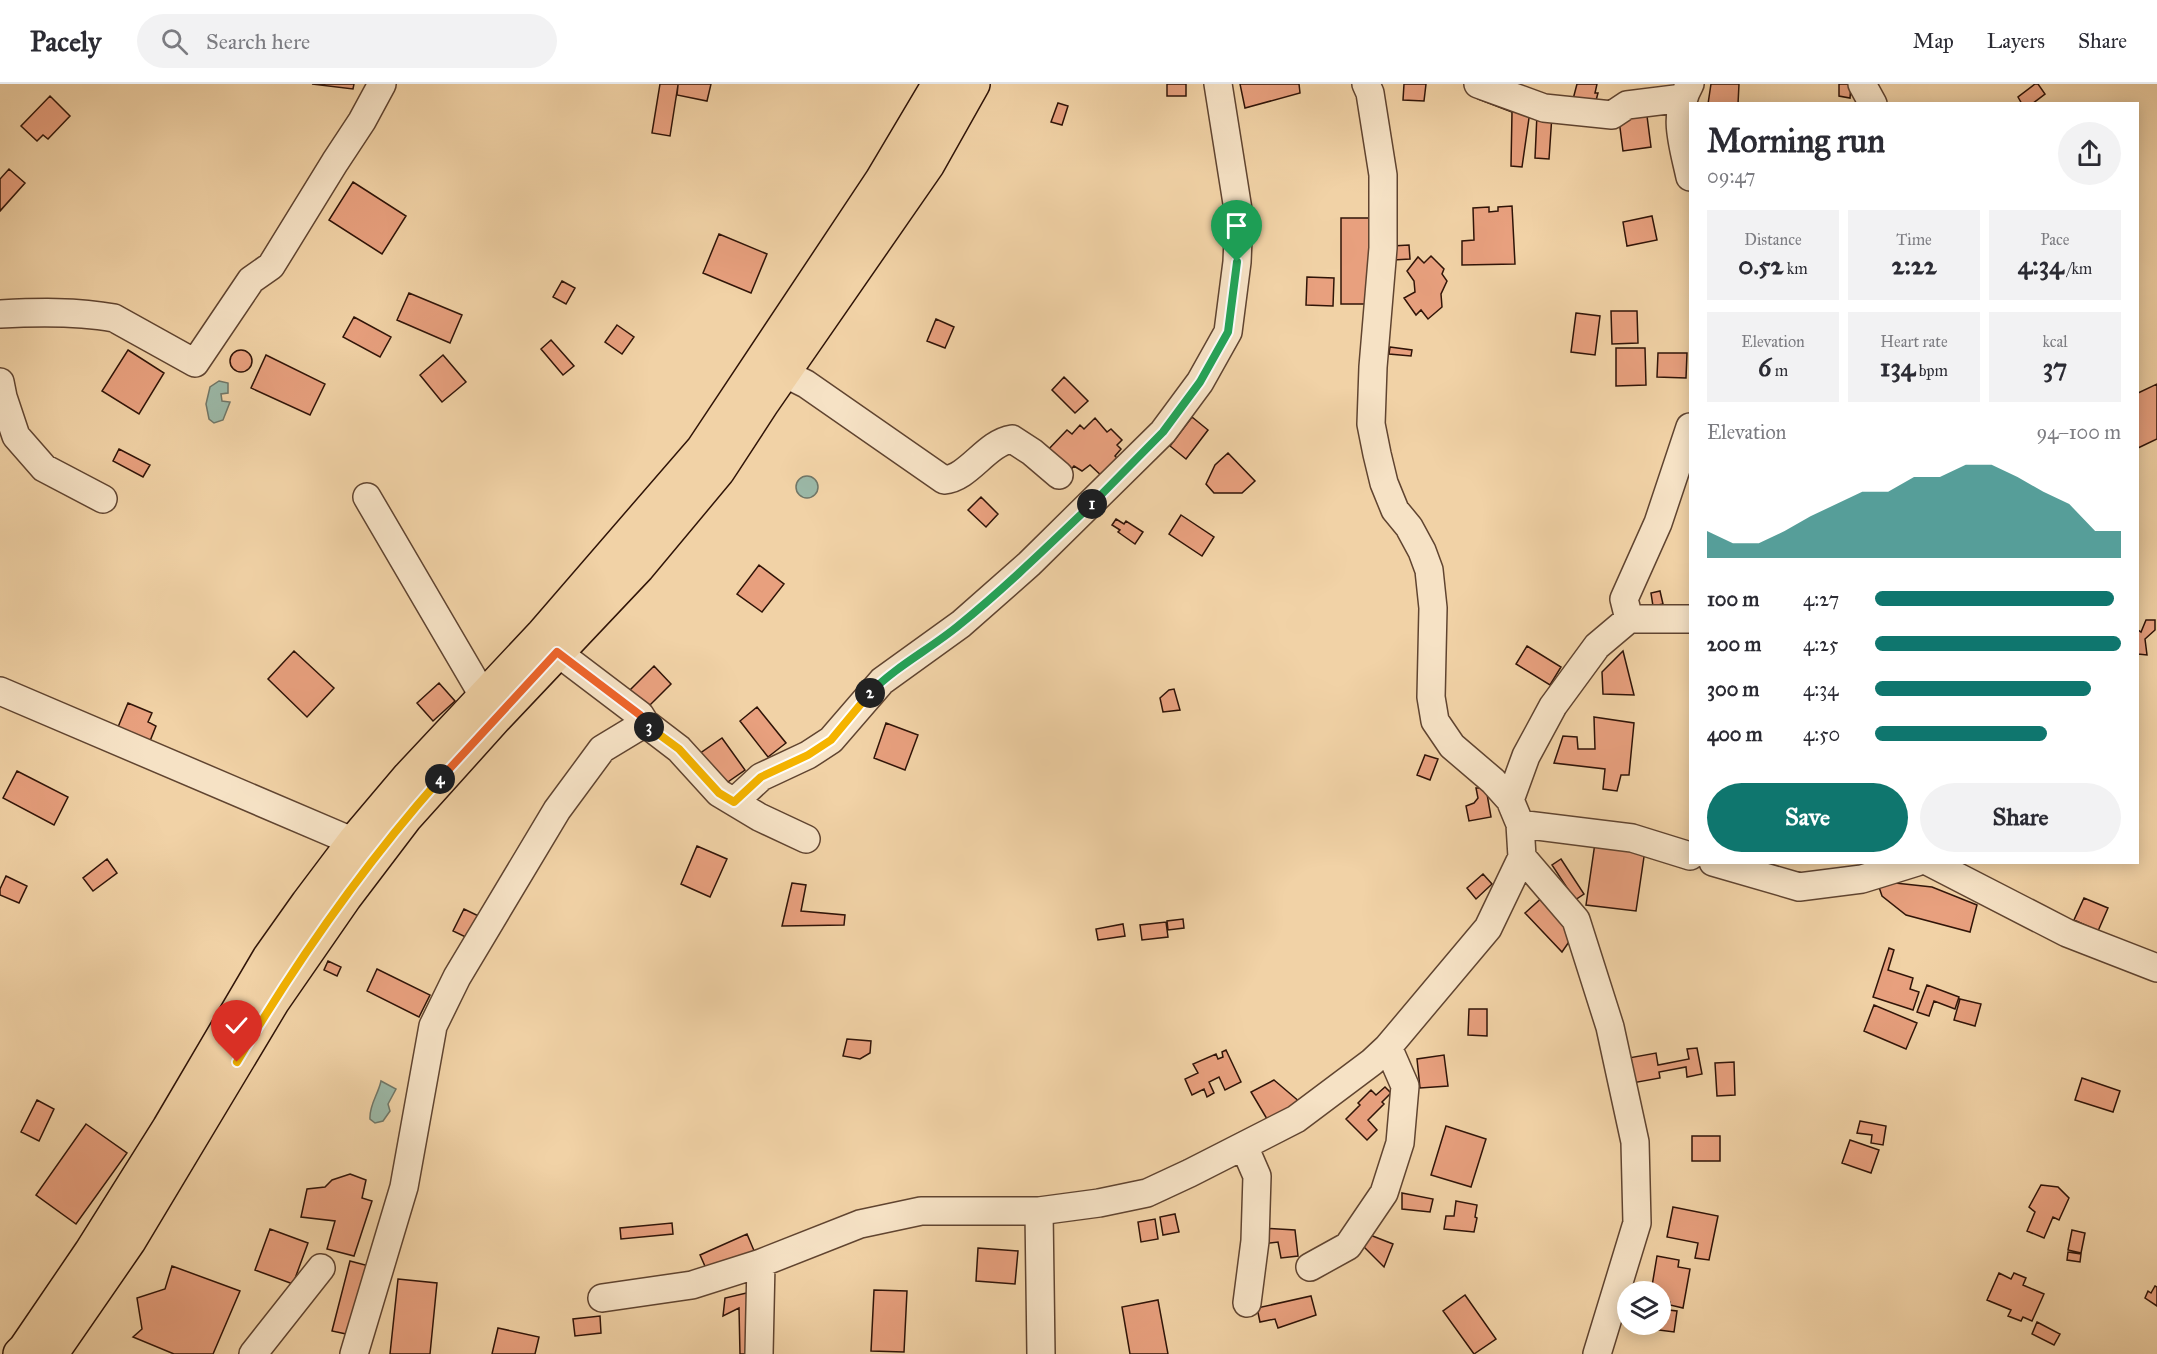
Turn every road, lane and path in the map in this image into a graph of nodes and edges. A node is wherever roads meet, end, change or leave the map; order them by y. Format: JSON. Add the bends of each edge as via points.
{"nodes":[{"id":1,"x":382,"y":84,"type":"edge"},
{"id":2,"x":939,"y":84,"type":"edge"},
{"id":3,"x":973,"y":84,"type":"edge"},
{"id":4,"x":1218,"y":84,"type":"edge"},
{"id":5,"x":1366,"y":84,"type":"edge"},
{"id":6,"x":1478,"y":84,"type":"edge"},
{"id":7,"x":1862,"y":84,"type":"edge"},
{"id":8,"x":1687,"y":91,"type":"edge"},
{"id":9,"x":1872,"y":102,"type":"edge"},
{"id":10,"x":1689,"y":172,"type":"edge"},
{"id":11,"x":0,"y":314,"type":"edge"},
{"id":12,"x":784,"y":373,"type":"junction"},
{"id":13,"x":0,"y":382,"type":"edge"},
{"id":14,"x":1689,"y":431,"type":"edge"},
{"id":15,"x":1059,"y":476,"type":"dead end"},
{"id":16,"x":367,"y":497,"type":"dead end"},
{"id":17,"x":103,"y":499,"type":"dead end"},
{"id":18,"x":1689,"y":618,"type":"edge"},
{"id":19,"x":1629,"y":619,"type":"junction"},
{"id":20,"x":557,"y":652,"type":"junction"},
{"id":21,"x":0,"y":691,"type":"edge"},
{"id":22,"x":484,"y":697,"type":"junction"},
{"id":23,"x":645,"y":723,"type":"junction"},
{"id":24,"x":734,"y":802,"type":"junction"},
{"id":25,"x":1515,"y":812,"type":"junction"},
{"id":26,"x":806,"y":839,"type":"dead end"},
{"id":27,"x":354,"y":842,"type":"junction"},
{"id":28,"x":1689,"y":856,"type":"edge"},
{"id":29,"x":1522,"y":857,"type":"junction"},
{"id":30,"x":1720,"y":864,"type":"edge"},
{"id":31,"x":1911,"y":864,"type":"edge"},
{"id":32,"x":1933,"y":864,"type":"edge"},
{"id":33,"x":2157,"y":968,"type":"edge"},
{"id":34,"x":1388,"y":1047,"type":"junction"},
{"id":35,"x":1244,"y":1146,"type":"junction"},
{"id":36,"x":1039,"y":1211,"type":"junction"},
{"id":37,"x":761,"y":1263,"type":"junction"},
{"id":38,"x":1310,"y":1267,"type":"dead end"},
{"id":39,"x":321,"y":1268,"type":"dead end"},
{"id":40,"x":602,"y":1299,"type":"dead end"},
{"id":41,"x":1247,"y":1303,"type":"dead end"},
{"id":42,"x":31,"y":1353,"type":"edge"},
{"id":43,"x":253,"y":1354,"type":"edge"},
{"id":44,"x":354,"y":1354,"type":"edge"},
{"id":45,"x":759,"y":1354,"type":"edge"},
{"id":46,"x":1041,"y":1354,"type":"edge"},
{"id":47,"x":1597,"y":1354,"type":"edge"}],
"edges":[{"from":1,"to":11,"type":"street","via":[[271,266],[251,280],[195,363],[114,318],[32,312]]},
{"from":2,"to":22,"type":"main road","via":[[882,180],[703,449]]},
{"from":3,"to":12,"type":"main road","via":[[928,164]]},
{"from":4,"to":24,"type":"street","via":[[1239,216],[1237,262],[1228,332],[1200,382],[1163,432],[1029,564],[961,624],[882,681],[831,740],[761,777]]},
{"from":5,"to":25,"type":"street","via":[[1383,175],[1383,248],[1372,367],[1371,424],[1377,454],[1395,510],[1409,527],[1429,570],[1433,608],[1431,697],[1435,721],[1452,746],[1493,781]]},
{"from":6,"to":8,"type":"street","via":[[1544,108],[1612,115],[1627,105]]},
{"from":7,"to":9,"type":"street"},
{"from":8,"to":10,"type":"street","via":[[1679,124]]},
{"from":12,"to":15,"type":"street","via":[[944,480],[969,467],[1002,440],[1012,439]]},
{"from":12,"to":20,"type":"main road","via":[[718,471],[638,567]]},
{"from":13,"to":17,"type":"street","via":[[16,436],[44,468]]},
{"from":14,"to":19,"type":"street","via":[[1658,523],[1624,599]]},
{"from":16,"to":22,"type":"street"},
{"from":18,"to":19,"type":"street"},
{"from":19,"to":25,"type":"street","via":[[1596,646],[1553,706],[1527,756]]},
{"from":20,"to":23,"type":"street","via":[[640,715]]},
{"from":20,"to":42,"type":"main road","via":[[405,818],[345,897],[273,1001],[129,1241]]},
{"from":21,"to":27,"type":"street"},
{"from":22,"to":27,"type":"main road"},
{"from":23,"to":24,"type":"street","via":[[679,749],[719,793]]},
{"from":23,"to":44,"type":"street","via":[[602,749],[557,810],[457,977],[433,1026],[404,1187]]},
{"from":24,"to":26,"type":"street"},
{"from":25,"to":28,"type":"street","via":[[1632,838]]},
{"from":25,"to":29,"type":"street"},
{"from":27,"to":42,"type":"main road","via":[[269,958]]},
{"from":29,"to":34,"type":"street","via":[[1488,928]]},
{"from":29,"to":47,"type":"street","via":[[1576,920],[1610,1027],[1635,1142],[1637,1223]]},
{"from":30,"to":31,"type":"street","via":[[1799,887],[1862,879]]},
{"from":32,"to":33,"type":"street","via":[[2067,933]]},
{"from":34,"to":35,"type":"street","via":[[1296,1119]]},
{"from":34,"to":38,"type":"street","via":[[1405,1086],[1401,1143],[1384,1193],[1348,1246]]},
{"from":35,"to":36,"type":"street","via":[[1147,1192]]},
{"from":35,"to":41,"type":"street","via":[[1257,1176],[1255,1241]]},
{"from":36,"to":37,"type":"street","via":[[921,1211],[860,1224]]},
{"from":36,"to":46,"type":"street"},
{"from":37,"to":40,"type":"street","via":[[692,1285]]},
{"from":37,"to":45,"type":"street"},
{"from":39,"to":43,"type":"street"}]}
